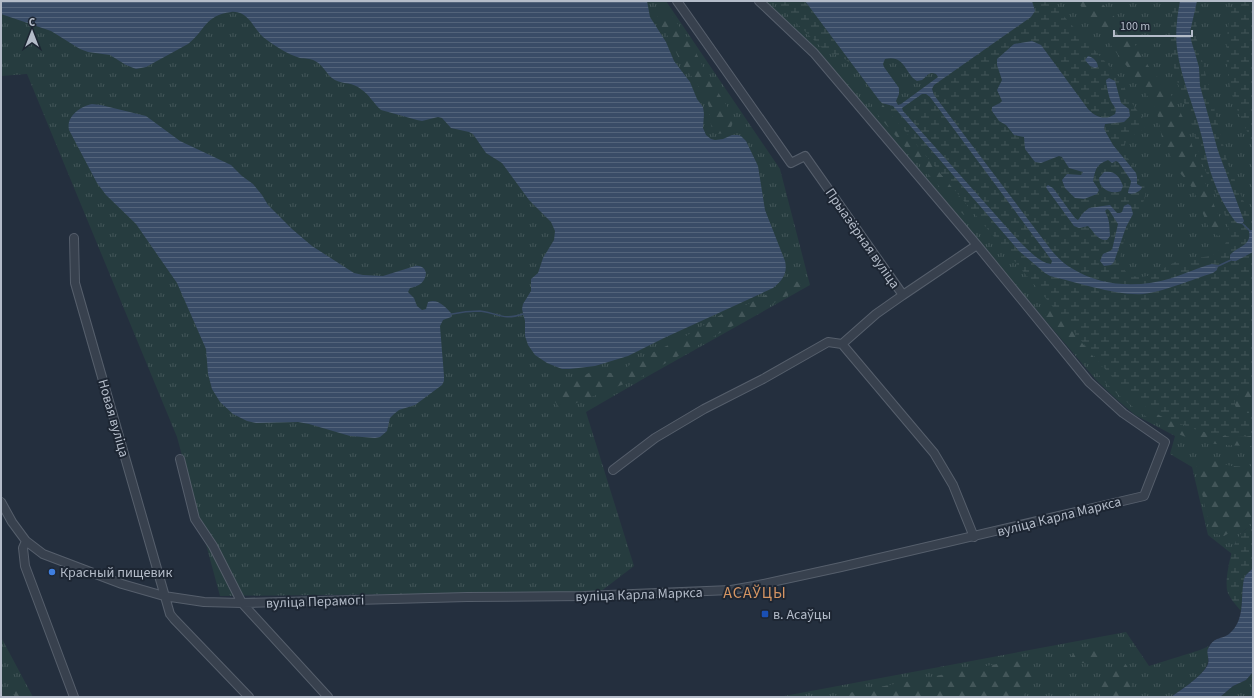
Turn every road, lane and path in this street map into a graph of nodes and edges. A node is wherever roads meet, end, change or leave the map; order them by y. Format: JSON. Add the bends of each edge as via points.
{"nodes":[{"id":1,"x":677,"y":1,"type":"edge"},
{"id":2,"x":759,"y":1,"type":"edge"},
{"id":3,"x":74,"y":238,"type":"dead end"},
{"id":4,"x":977,"y":245,"type":"junction"},
{"id":5,"x":903,"y":295,"type":"junction"},
{"id":6,"x":842,"y":344,"type":"junction"},
{"id":7,"x":180,"y":459,"type":"dead end"},
{"id":8,"x":613,"y":470,"type":"dead end"},
{"id":9,"x":1,"y":502,"type":"edge"},
{"id":10,"x":974,"y":537,"type":"junction"},
{"id":11,"x":26,"y":541,"type":"junction"},
{"id":12,"x":164,"y":596,"type":"junction"},
{"id":13,"x":467,"y":597,"type":"joint"},
{"id":14,"x":242,"y":603,"type":"junction"},
{"id":15,"x":74,"y":697,"type":"edge"},
{"id":16,"x":249,"y":697,"type":"edge"},
{"id":17,"x":328,"y":697,"type":"edge"}],
"edges":[{"from":1,"to":5,"type":"street","name":"Прыазёрная вуліца","via":[[791,163],[805,156]]},
{"from":2,"to":4,"type":"street","via":[[814,53]]},
{"from":3,"to":12,"type":"street","name":"Новая вуліца","via":[[75,283]]},
{"from":4,"to":5,"type":"street"},
{"from":4,"to":10,"type":"street","name":"вуліца Карла Маркса","via":[[1089,382],[1123,413],[1165,442],[1144,496]]},
{"from":5,"to":6,"type":"street","name":"Прыазёрная вуліца","via":[[876,314]]},
{"from":6,"to":8,"type":"street","via":[[828,342],[704,409],[655,438]]},
{"from":6,"to":10,"type":"street","via":[[934,453],[953,485]]},
{"from":7,"to":14,"type":"street","via":[[195,519]]},
{"from":9,"to":11,"type":"street","name":"вуліца Перамогі"},
{"from":10,"to":13,"type":"street","name":"вуліца Карла Маркса","via":[[731,590],[598,596]]},
{"from":11,"to":12,"type":"street","name":"вуліца Перамогі","via":[[55,560]]},
{"from":11,"to":15,"type":"street","via":[[23,548],[25,566]]},
{"from":12,"to":14,"type":"street","name":"вуліца Перамогі","via":[[204,602]]},
{"from":12,"to":16,"type":"street","via":[[174,619]]},
{"from":13,"to":14,"type":"street","name":"вуліца Перамогі"},
{"from":14,"to":17,"type":"street"}]}
